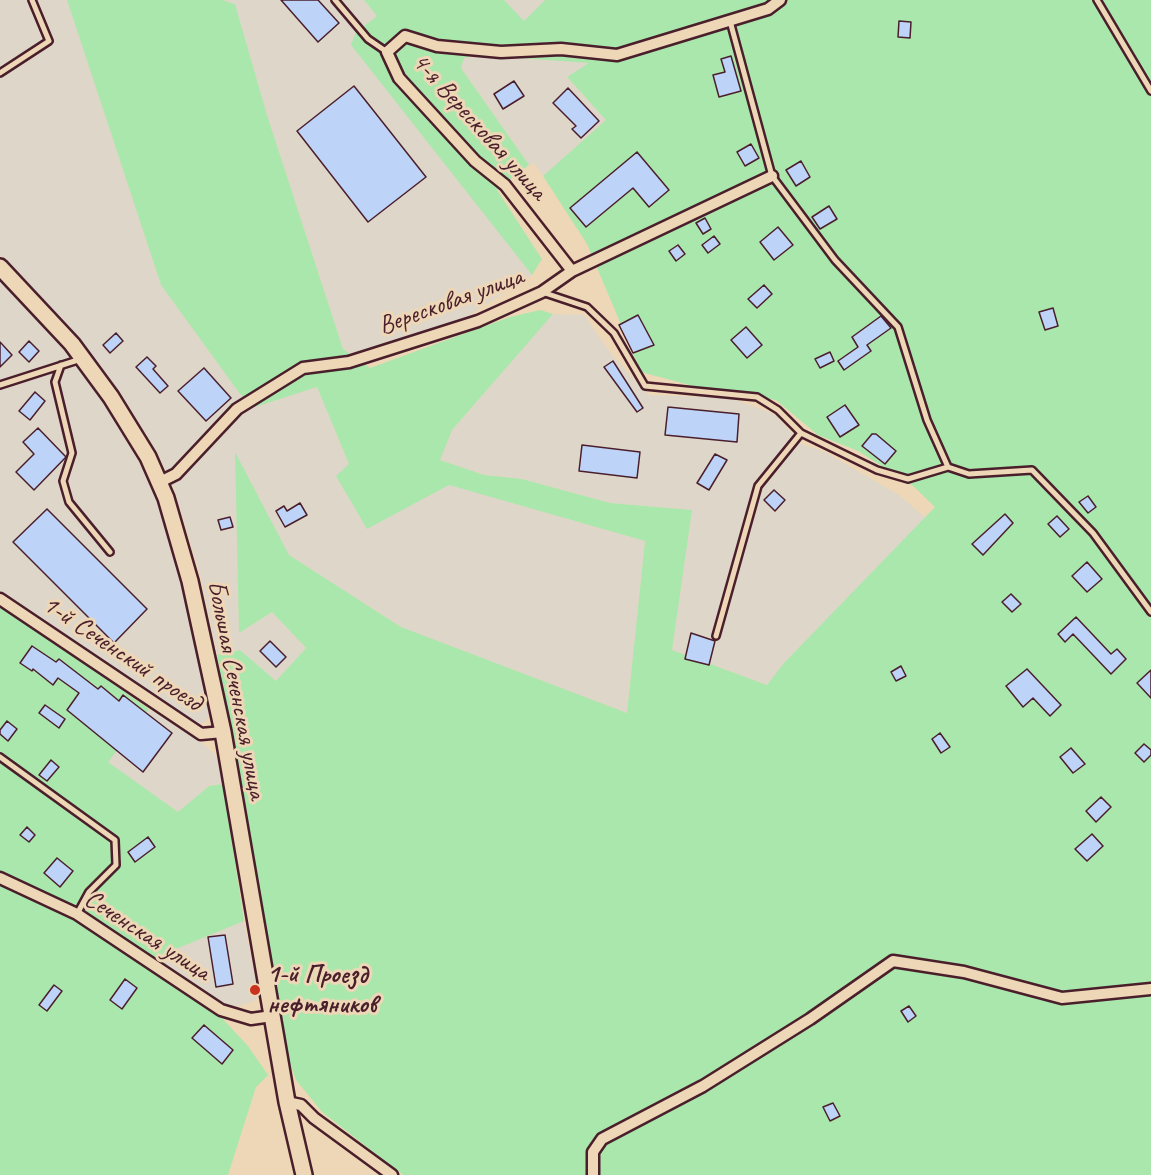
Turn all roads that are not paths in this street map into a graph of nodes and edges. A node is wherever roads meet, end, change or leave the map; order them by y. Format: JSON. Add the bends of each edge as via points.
{"nodes":[{"id":1,"x":32,"y":0,"type":"edge"},
{"id":2,"x":335,"y":0,"type":"edge"},
{"id":3,"x":780,"y":0,"type":"edge"},
{"id":4,"x":1097,"y":0,"type":"edge"},
{"id":5,"x":730,"y":21,"type":"junction"},
{"id":6,"x":387,"y":52,"type":"junction"},
{"id":7,"x":0,"y":73,"type":"edge"},
{"id":8,"x":1151,"y":91,"type":"edge"},
{"id":9,"x":772,"y":176,"type":"junction"},
{"id":10,"x":0,"y":267,"type":"edge"},
{"id":11,"x":572,"y":272,"type":"junction"},
{"id":12,"x":542,"y":292,"type":"junction"},
{"id":13,"x":83,"y":358,"type":"junction"},
{"id":14,"x":61,"y":365,"type":"junction"},
{"id":15,"x":0,"y":385,"type":"edge"},
{"id":16,"x":801,"y":433,"type":"junction"},
{"id":17,"x":948,"y":467,"type":"junction"},
{"id":18,"x":160,"y":482,"type":"junction"},
{"id":19,"x":110,"y":552,"type":"dead end"},
{"id":20,"x":0,"y":599,"type":"edge"},
{"id":21,"x":1151,"y":612,"type":"edge"},
{"id":22,"x":716,"y":636,"type":"dead end"},
{"id":23,"x":223,"y":732,"type":"junction"},
{"id":24,"x":0,"y":757,"type":"edge"},
{"id":25,"x":0,"y":878,"type":"edge"},
{"id":26,"x":76,"y":914,"type":"junction"},
{"id":27,"x":1151,"y":989,"type":"edge"},
{"id":28,"x":272,"y":1016,"type":"junction"},
{"id":29,"x":287,"y":1102,"type":"junction"},
{"id":30,"x":304,"y":1175,"type":"edge"},
{"id":31,"x":392,"y":1175,"type":"edge"},
{"id":32,"x":593,"y":1175,"type":"edge"}],
"edges":[{"from":1,"to":7,"type":"lane","via":[[49,42]]},
{"from":2,"to":6,"type":"lane","via":[[368,39]]},
{"from":3,"to":5,"type":"street","name":"4-я Вересковая улица","via":[[768,9]]},
{"from":4,"to":8,"type":"lane"},
{"from":5,"to":6,"type":"street","name":"4-я Вересковая улица","via":[[617,55],[561,49],[501,51],[437,46],[405,36]]},
{"from":5,"to":9,"type":"lane"},
{"from":6,"to":11,"type":"street","name":"4-я Вересковая улица","via":[[399,78],[475,161],[505,185]]},
{"from":9,"to":11,"type":"street","name":"Вересковая улица"},
{"from":9,"to":17,"type":"lane","via":[[835,260],[898,327],[927,420]]},
{"from":10,"to":13,"type":"street","name":"Большая Сеченская улица"},
{"from":11,"to":12,"type":"street","name":"Вересковая улица"},
{"from":12,"to":16,"type":"lane","via":[[587,307],[614,333],[645,386],[757,397],[778,410]]},
{"from":12,"to":18,"type":"street","name":"Вересковая улица","via":[[478,321],[391,350],[349,362],[303,368],[237,410],[176,474]]},
{"from":13,"to":14,"type":"lane"},
{"from":13,"to":18,"type":"street","name":"Большая Сеченская улица","via":[[111,397]]},
{"from":14,"to":15,"type":"lane"},
{"from":14,"to":19,"type":"lane","via":[[55,382],[72,453],[63,481],[69,502]]},
{"from":16,"to":17,"type":"lane","via":[[877,470],[908,478]]},
{"from":16,"to":22,"type":"lane","via":[[758,486]]},
{"from":17,"to":21,"type":"lane","via":[[969,474],[1032,470],[1093,533]]},
{"from":18,"to":23,"type":"street","name":"Большая Сеченская улица","via":[[190,581]]},
{"from":20,"to":23,"type":"street","name":"1-й Сеченский проезд","via":[[201,734]]},
{"from":23,"to":28,"type":"street","name":"Большая Сеченская улица"},
{"from":24,"to":26,"type":"lane","via":[[115,840],[116,865],[89,892]]},
{"from":25,"to":26,"type":"street","name":"Сеченская улица"},
{"from":26,"to":28,"type":"street","name":"Сеченская улица","via":[[221,1010],[251,1019]]},
{"from":27,"to":32,"type":"street","via":[[1062,998],[964,972],[893,962],[703,1086],[603,1139],[592,1152]]},
{"from":28,"to":29,"type":"street","name":"Большая Сеченская улица"},
{"from":29,"to":30,"type":"street","name":"Большая Сеченская улица"},
{"from":29,"to":31,"type":"street","via":[[302,1105]]}]}
